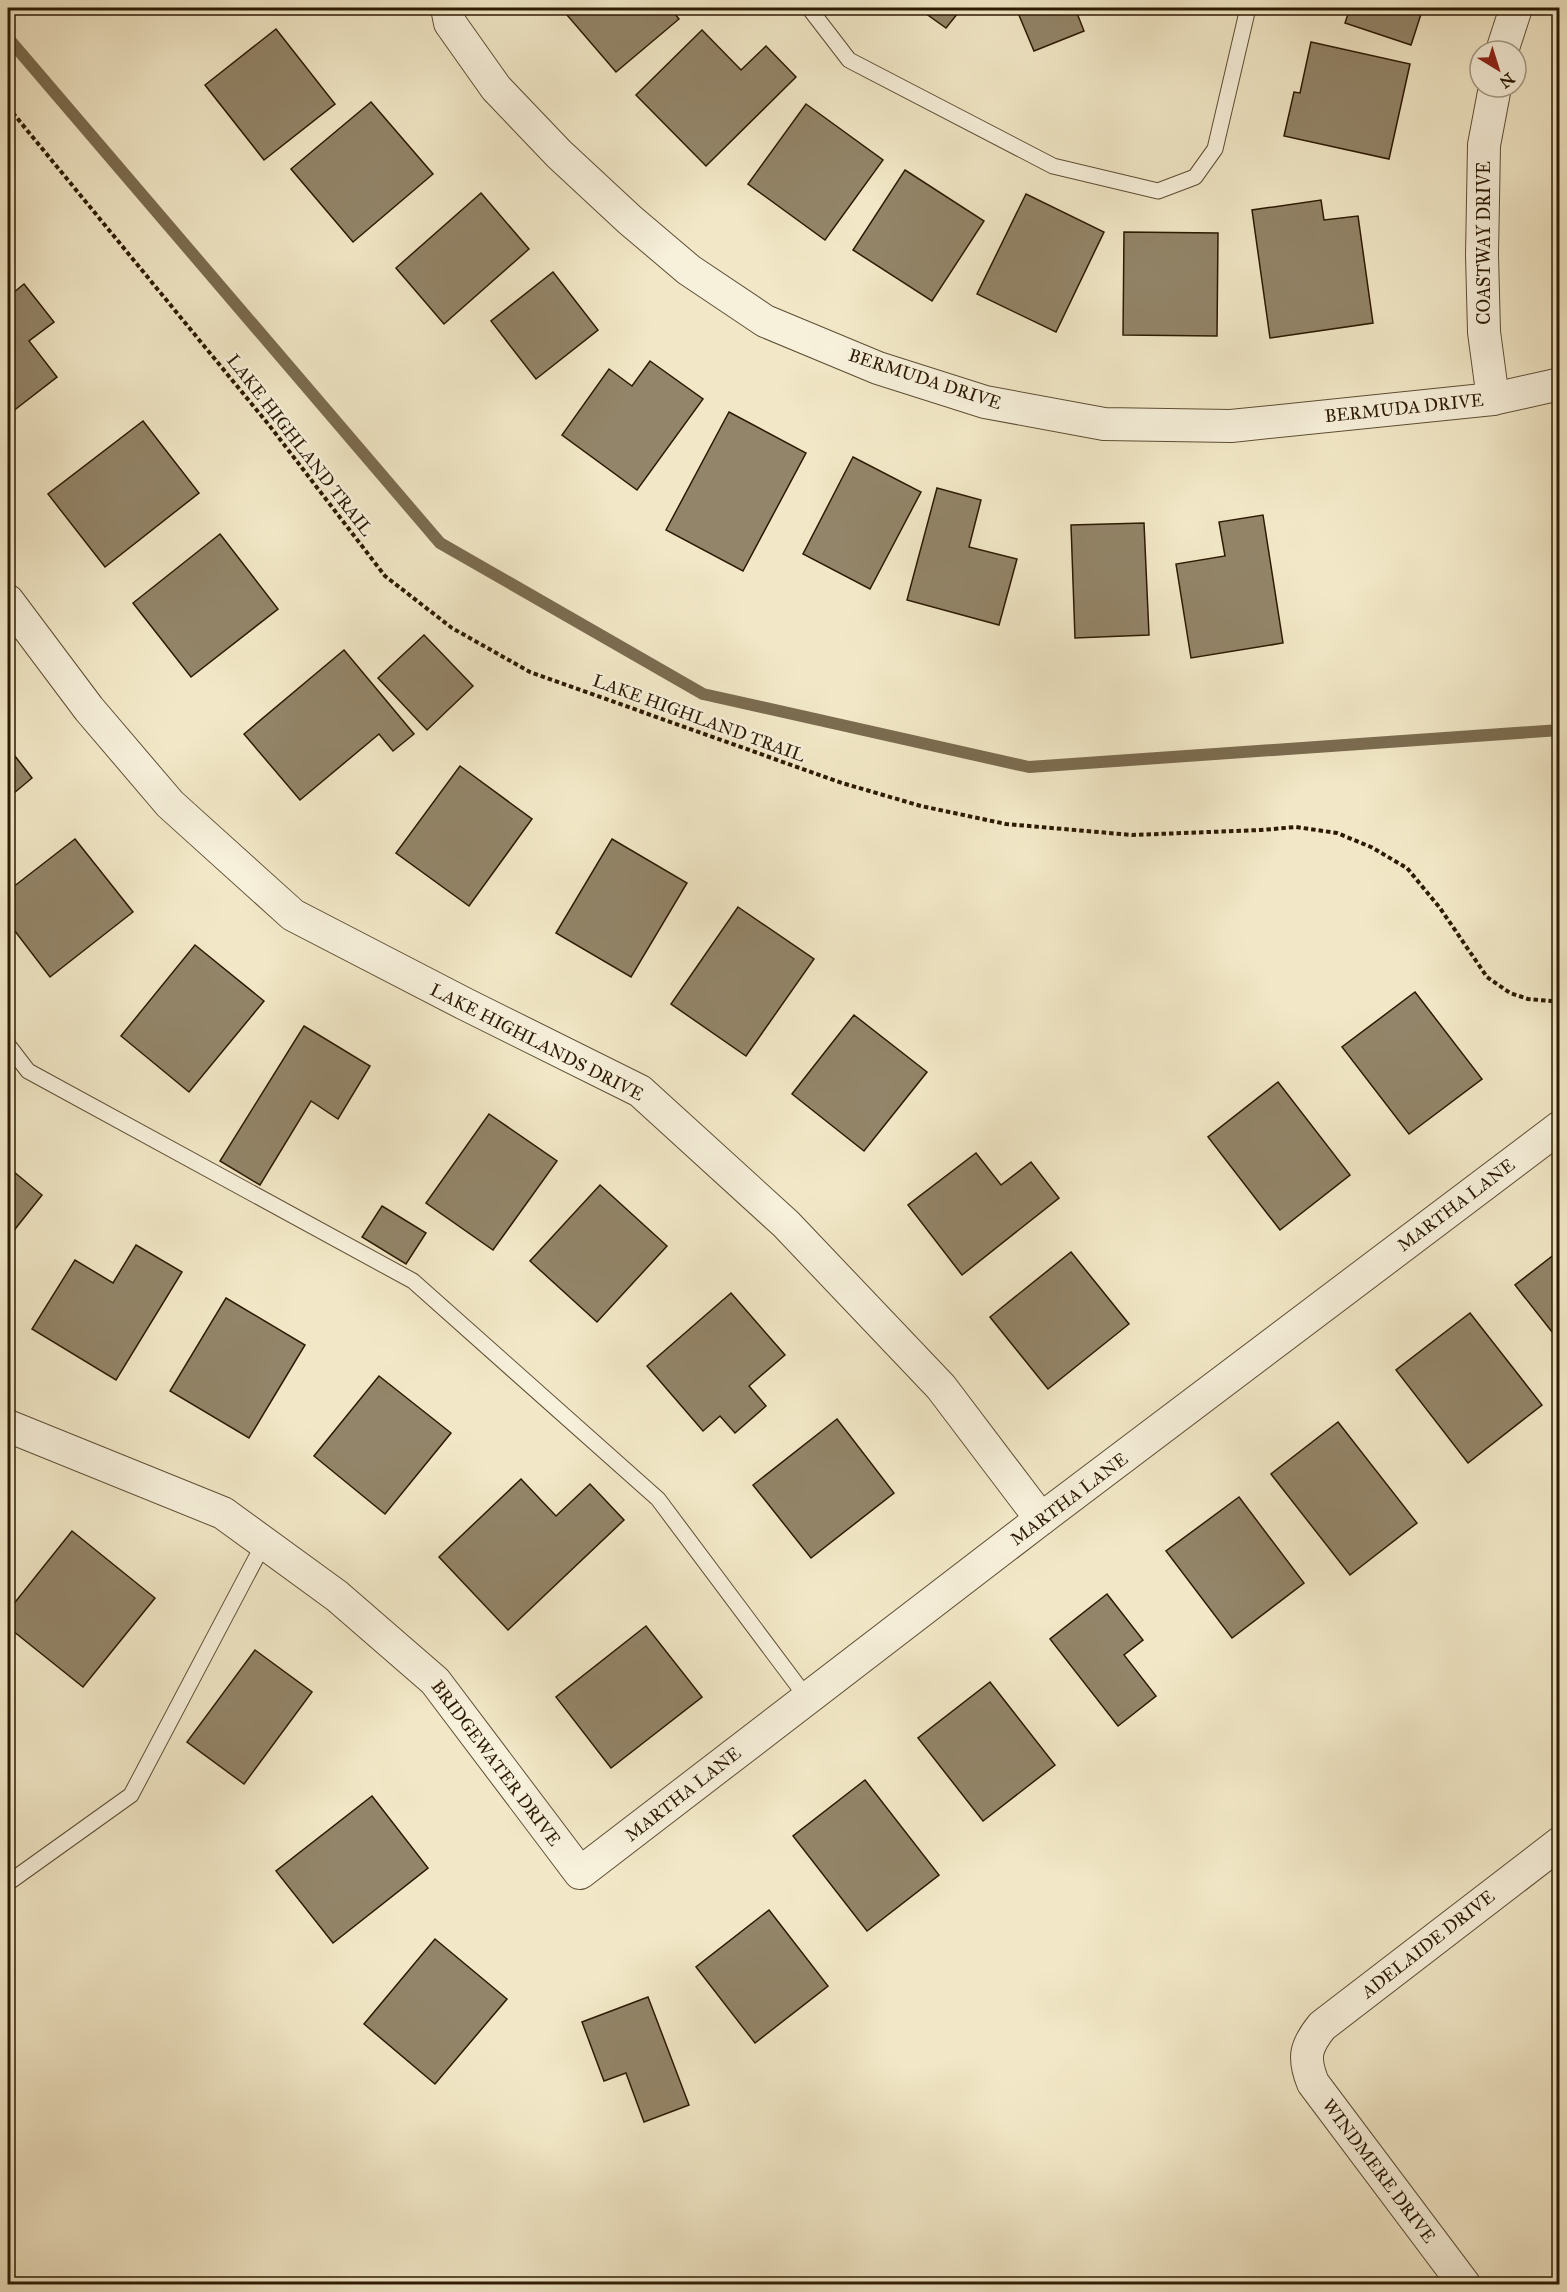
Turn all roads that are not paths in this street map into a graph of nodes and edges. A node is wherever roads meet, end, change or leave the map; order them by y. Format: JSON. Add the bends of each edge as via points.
{"nodes":[{"id":1,"x":809,"y":8,"type":"edge"},
{"id":2,"x":1248,"y":8,"type":"edge"},
{"id":3,"x":1516,"y":8,"type":"edge"},
{"id":4,"x":448,"y":15,"type":"edge"},
{"id":5,"x":1506,"y":39,"type":"edge"},
{"id":6,"x":1493,"y":99,"type":"edge"},
{"id":7,"x":1560,"y":384,"type":"edge"},
{"id":8,"x":1493,"y":399,"type":"junction"},
{"id":9,"x":8,"y":601,"type":"edge"},
{"id":10,"x":8,"y":1045,"type":"edge"},
{"id":11,"x":1560,"y":1128,"type":"edge"},
{"id":12,"x":8,"y":1426,"type":"edge"},
{"id":13,"x":1041,"y":1519,"type":"junction"},
{"id":14,"x":264,"y":1543,"type":"junction"},
{"id":15,"x":807,"y":1698,"type":"junction"},
{"id":16,"x":1560,"y":1843,"type":"edge"},
{"id":17,"x":580,"y":1873,"type":"joint"},
{"id":18,"x":8,"y":1882,"type":"edge"},
{"id":19,"x":1306,"y":2053,"type":"joint"},
{"id":20,"x":1464,"y":2284,"type":"edge"}],
"edges":[{"from":1,"to":2,"type":"lane","via":[[849,60],[1053,166],[1158,191],[1195,177],[1215,149]]},
{"from":3,"to":5,"type":"street"},
{"from":4,"to":8,"type":"street","name":"BERMUDA DRIVE","via":[[496,88],[559,154],[689,270],[765,321],[878,368],[985,402],[1104,424],[1231,426]]},
{"from":6,"to":8,"type":"street","name":"COASTWAY DRIVE","via":[[1484,145],[1482,255],[1484,332]]},
{"from":7,"to":8,"type":"street","name":"BERMUDA DRIVE"},
{"from":9,"to":13,"type":"street","name":"LAKE HIGHLANDS DRIVE","via":[[89,709],[170,804],[293,915],[640,1091],[786,1224],[941,1387]]},
{"from":10,"to":15,"type":"lane","via":[[28,1071],[413,1281],[658,1499]]},
{"from":11,"to":13,"type":"street","name":"MARTHA LANE"},
{"from":12,"to":14,"type":"street","name":"BRIDGEWATER DRIVE","via":[[223,1514]]},
{"from":13,"to":15,"type":"street","name":"MARTHA LANE"},
{"from":14,"to":17,"type":"street","name":"BRIDGEWATER DRIVE","via":[[337,1596],[435,1680]]},
{"from":14,"to":18,"type":"lane","via":[[130,1795]]},
{"from":15,"to":17,"type":"street","name":"MARTHA LANE"},
{"from":16,"to":19,"type":"street","name":"ADELAIDE DRIVE","via":[[1322,2026]]},
{"from":19,"to":20,"type":"street","name":"WINDMERE DRIVE","via":[[1313,2083]]}]}
